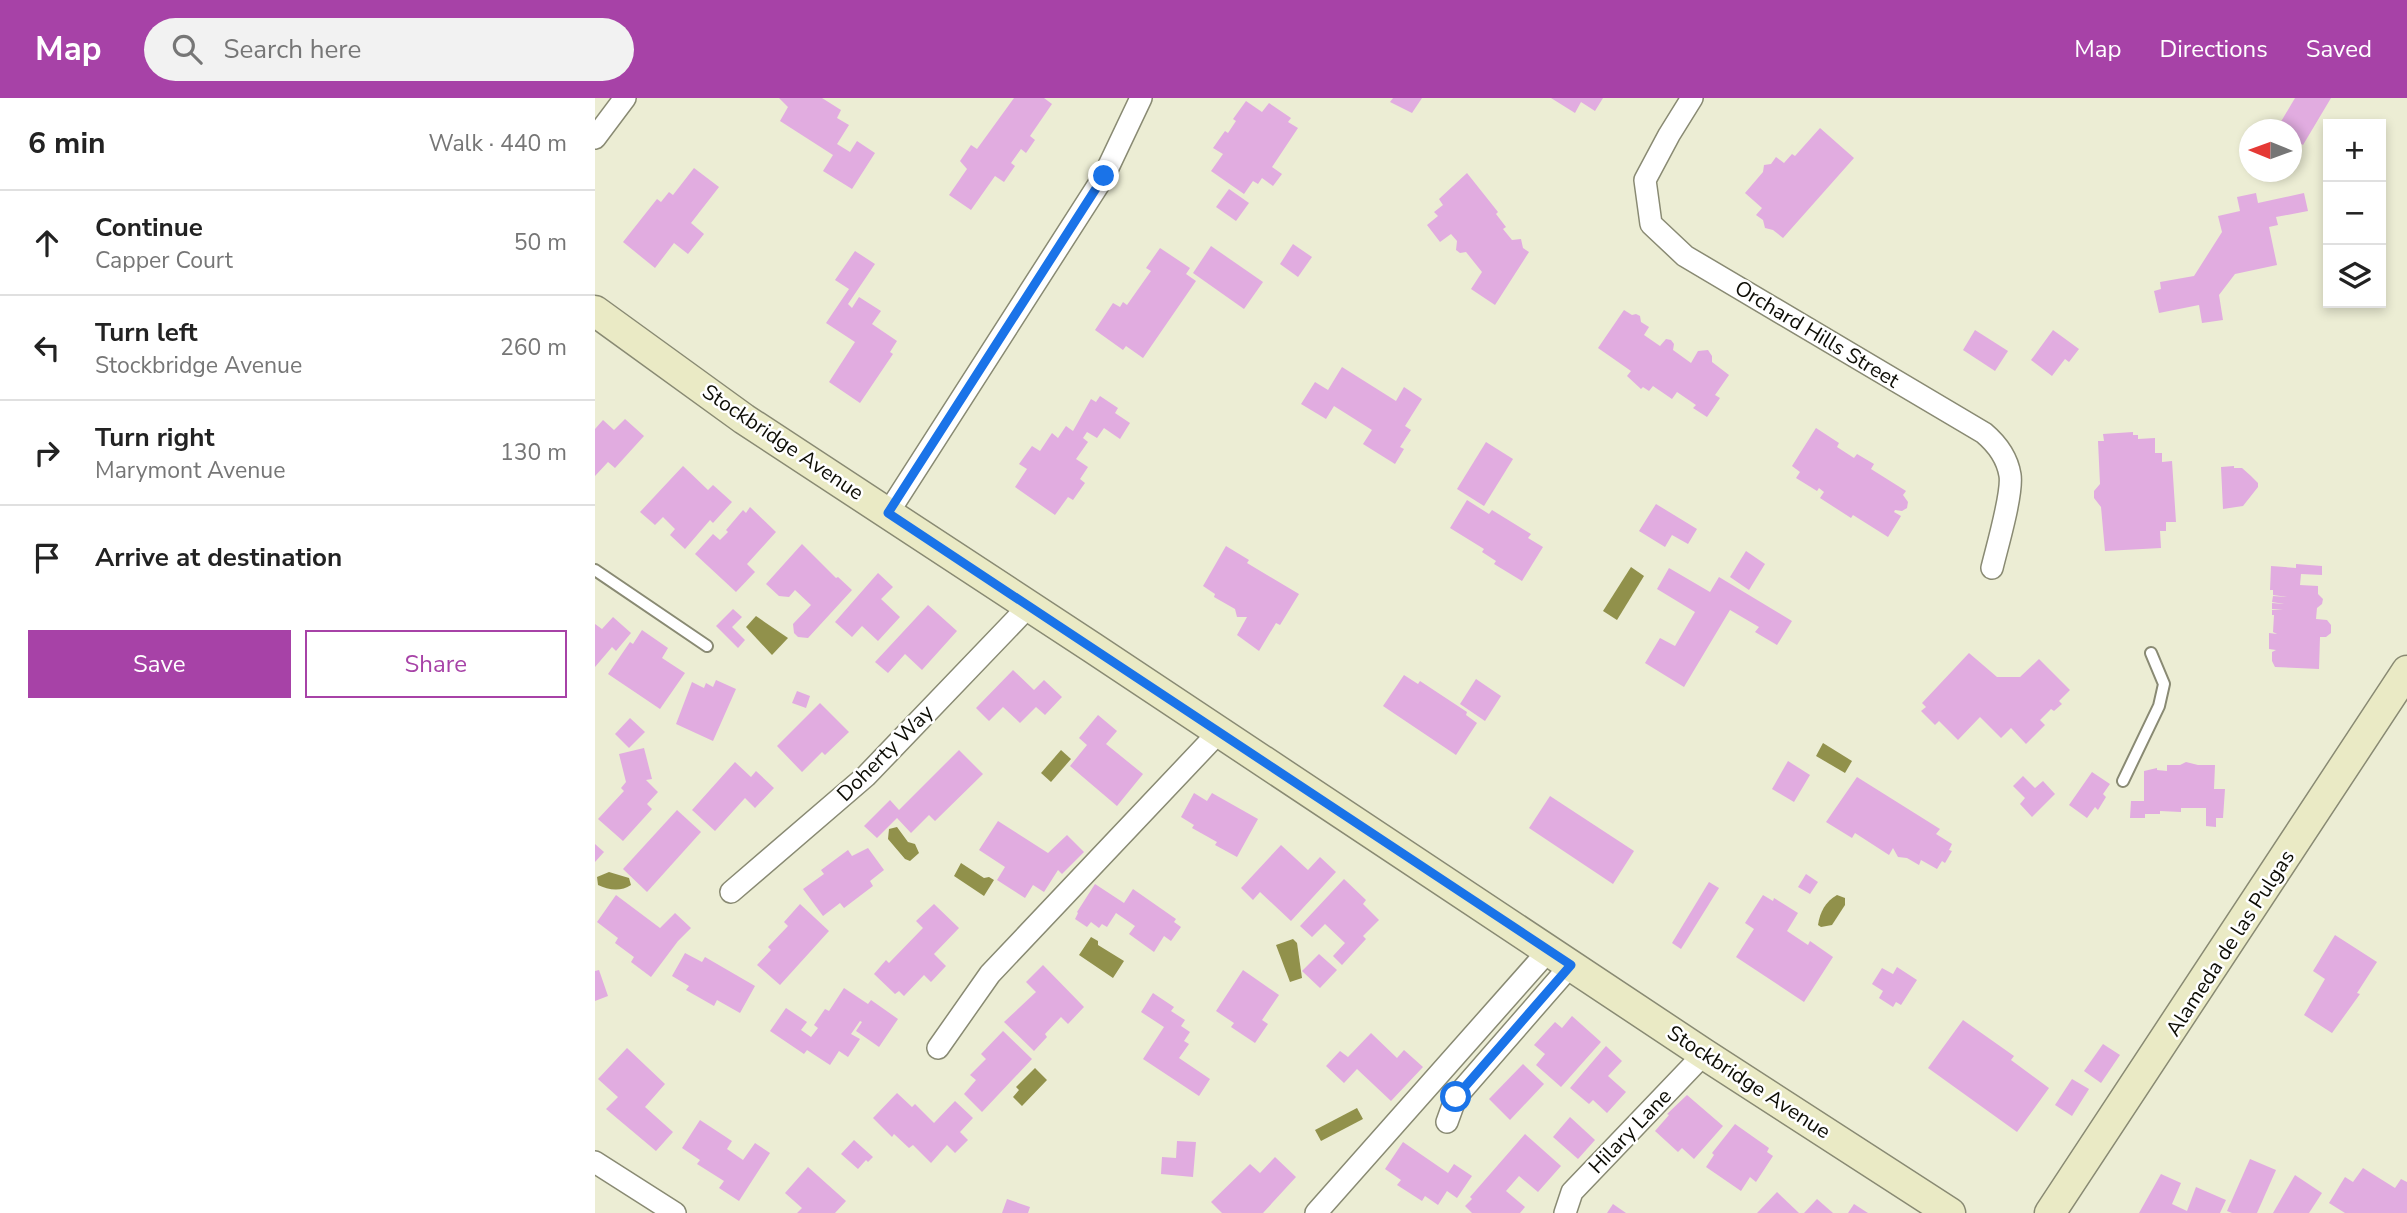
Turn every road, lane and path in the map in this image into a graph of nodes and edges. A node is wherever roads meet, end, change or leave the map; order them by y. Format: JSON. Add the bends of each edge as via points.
{"nodes":[{"id":1,"x":625,"y":98,"type":"edge"},
{"id":2,"x":1141,"y":98,"type":"edge"},
{"id":3,"x":1692,"y":98,"type":"edge"},
{"id":4,"x":595,"y":138,"type":"edge"},
{"id":5,"x":599,"y":319,"type":"edge"},
{"id":6,"x":888,"y":513,"type":"junction"},
{"id":7,"x":1992,"y":568,"type":"dead end"},
{"id":8,"x":595,"y":570,"type":"edge"},
{"id":9,"x":1030,"y":606,"type":"junction"},
{"id":10,"x":707,"y":646,"type":"dead end"},
{"id":11,"x":2151,"y":653,"type":"dead end"},
{"id":12,"x":2407,"y":671,"type":"edge"},
{"id":13,"x":1219,"y":732,"type":"junction"},
{"id":14,"x":2123,"y":781,"type":"dead end"},
{"id":15,"x":731,"y":892,"type":"dead end"},
{"id":16,"x":1560,"y":958,"type":"junction"},
{"id":17,"x":938,"y":1048,"type":"dead end"},
{"id":18,"x":1704,"y":1054,"type":"junction"},
{"id":19,"x":1447,"y":1122,"type":"dead end"},
{"id":20,"x":595,"y":1162,"type":"edge"},
{"id":21,"x":675,"y":1213,"type":"edge"},
{"id":22,"x":1316,"y":1213,"type":"edge"},
{"id":23,"x":1565,"y":1213,"type":"edge"},
{"id":24,"x":1950,"y":1213,"type":"edge"},
{"id":25,"x":2050,"y":1213,"type":"edge"}],
"edges":[{"from":1,"to":4,"type":"street"},
{"from":2,"to":6,"type":"street","via":[[1104,176]]},
{"from":3,"to":7,"type":"street","name":"Orchard Hills Street","via":[[1645,180],[1651,224],[1685,256],[1999,446],[2010,476]]},
{"from":5,"to":6,"type":"street","name":"Stockbridge Avenue"},
{"from":6,"to":9,"type":"street","name":"Stockbridge Avenue"},
{"from":8,"to":10,"type":"lane"},
{"from":9,"to":13,"type":"street","name":"Stockbridge Avenue"},
{"from":9,"to":15,"type":"street","name":"Doherty Way","via":[[866,776]]},
{"from":11,"to":14,"type":"lane","via":[[2164,684],[2159,706]]},
{"from":12,"to":25,"type":"street","name":"Alameda de las Pulgas"},
{"from":13,"to":16,"type":"street","name":"Stockbridge Avenue"},
{"from":13,"to":17,"type":"street","via":[[991,974]]},
{"from":16,"to":18,"type":"street","name":"Stockbridge Avenue"},
{"from":16,"to":19,"type":"street","via":[[1456,1097]]},
{"from":16,"to":22,"type":"street"},
{"from":18,"to":23,"type":"street","name":"Hilary Lane","via":[[1572,1192]]},
{"from":18,"to":24,"type":"street","name":"Stockbridge Avenue"},
{"from":20,"to":21,"type":"street"}]}
